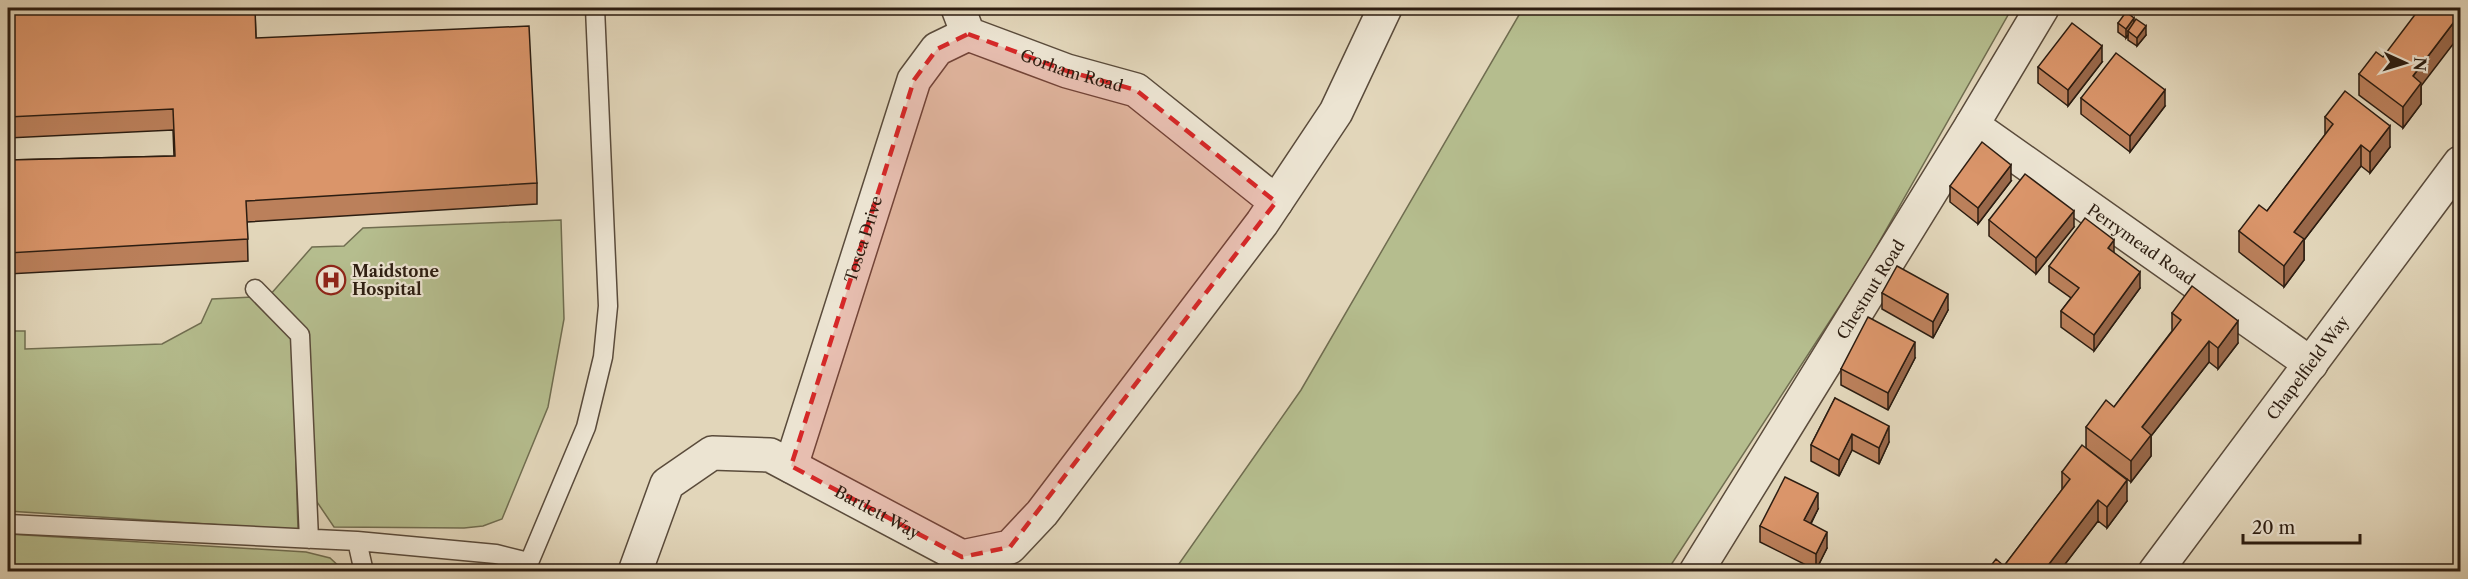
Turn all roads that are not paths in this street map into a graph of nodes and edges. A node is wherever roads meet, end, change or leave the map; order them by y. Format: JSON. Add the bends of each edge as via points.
{"nodes":[{"id":1,"x":595,"y":8,"type":"edge"},
{"id":2,"x":1385,"y":8,"type":"edge"},
{"id":3,"x":2042,"y":8,"type":"edge"},
{"id":4,"x":963,"y":21,"type":"edge"},
{"id":5,"x":1972,"y":125,"type":"junction"},
{"id":6,"x":2460,"y":163,"type":"edge"},
{"id":7,"x":1276,"y":202,"type":"junction"},
{"id":8,"x":255,"y":289,"type":"dead end"},
{"id":9,"x":2311,"y":364,"type":"junction"},
{"id":10,"x":791,"y":466,"type":"junction"},
{"id":11,"x":8,"y":524,"type":"edge"},
{"id":12,"x":309,"y":539,"type":"junction"},
{"id":13,"x":357,"y":541,"type":"junction"},
{"id":14,"x":526,"y":567,"type":"edge"},
{"id":15,"x":364,"y":572,"type":"edge"},
{"id":16,"x":635,"y":572,"type":"edge"},
{"id":17,"x":1696,"y":572,"type":"edge"},
{"id":18,"x":2155,"y":572,"type":"edge"}],
"edges":[{"from":1,"to":14,"type":"lane","via":[[608,306],[603,357],[586,428]]},
{"from":2,"to":7,"type":"street","name":"Bartlett Way","via":[[1336,112]]},
{"from":3,"to":5,"type":"street","name":"Chestnut Road"},
{"from":4,"to":7,"type":"street","name":"Gorham Road","via":[[1066,71],[1136,90]]},
{"from":4,"to":10,"type":"street","name":"Tosca Drive","via":[[914,80]]},
{"from":5,"to":9,"type":"street","name":"Perrymead Road"},
{"from":5,"to":17,"type":"street","name":"Chestnut Road"},
{"from":6,"to":9,"type":"street","name":"Chapelfield Way"},
{"from":7,"to":10,"type":"street","name":"Bartlett Way","via":[[1041,513],[1010,546],[962,557]]},
{"from":8,"to":12,"type":"lane","via":[[300,335]]},
{"from":9,"to":18,"type":"street","name":"Chapelfield Way"},
{"from":10,"to":16,"type":"street","name":"Bartlett Way","via":[[770,455],[712,453],[667,484]]},
{"from":11,"to":12,"type":"lane"},
{"from":12,"to":13,"type":"lane"},
{"from":13,"to":14,"type":"lane","via":[[496,554]]},
{"from":13,"to":15,"type":"lane"}]}
